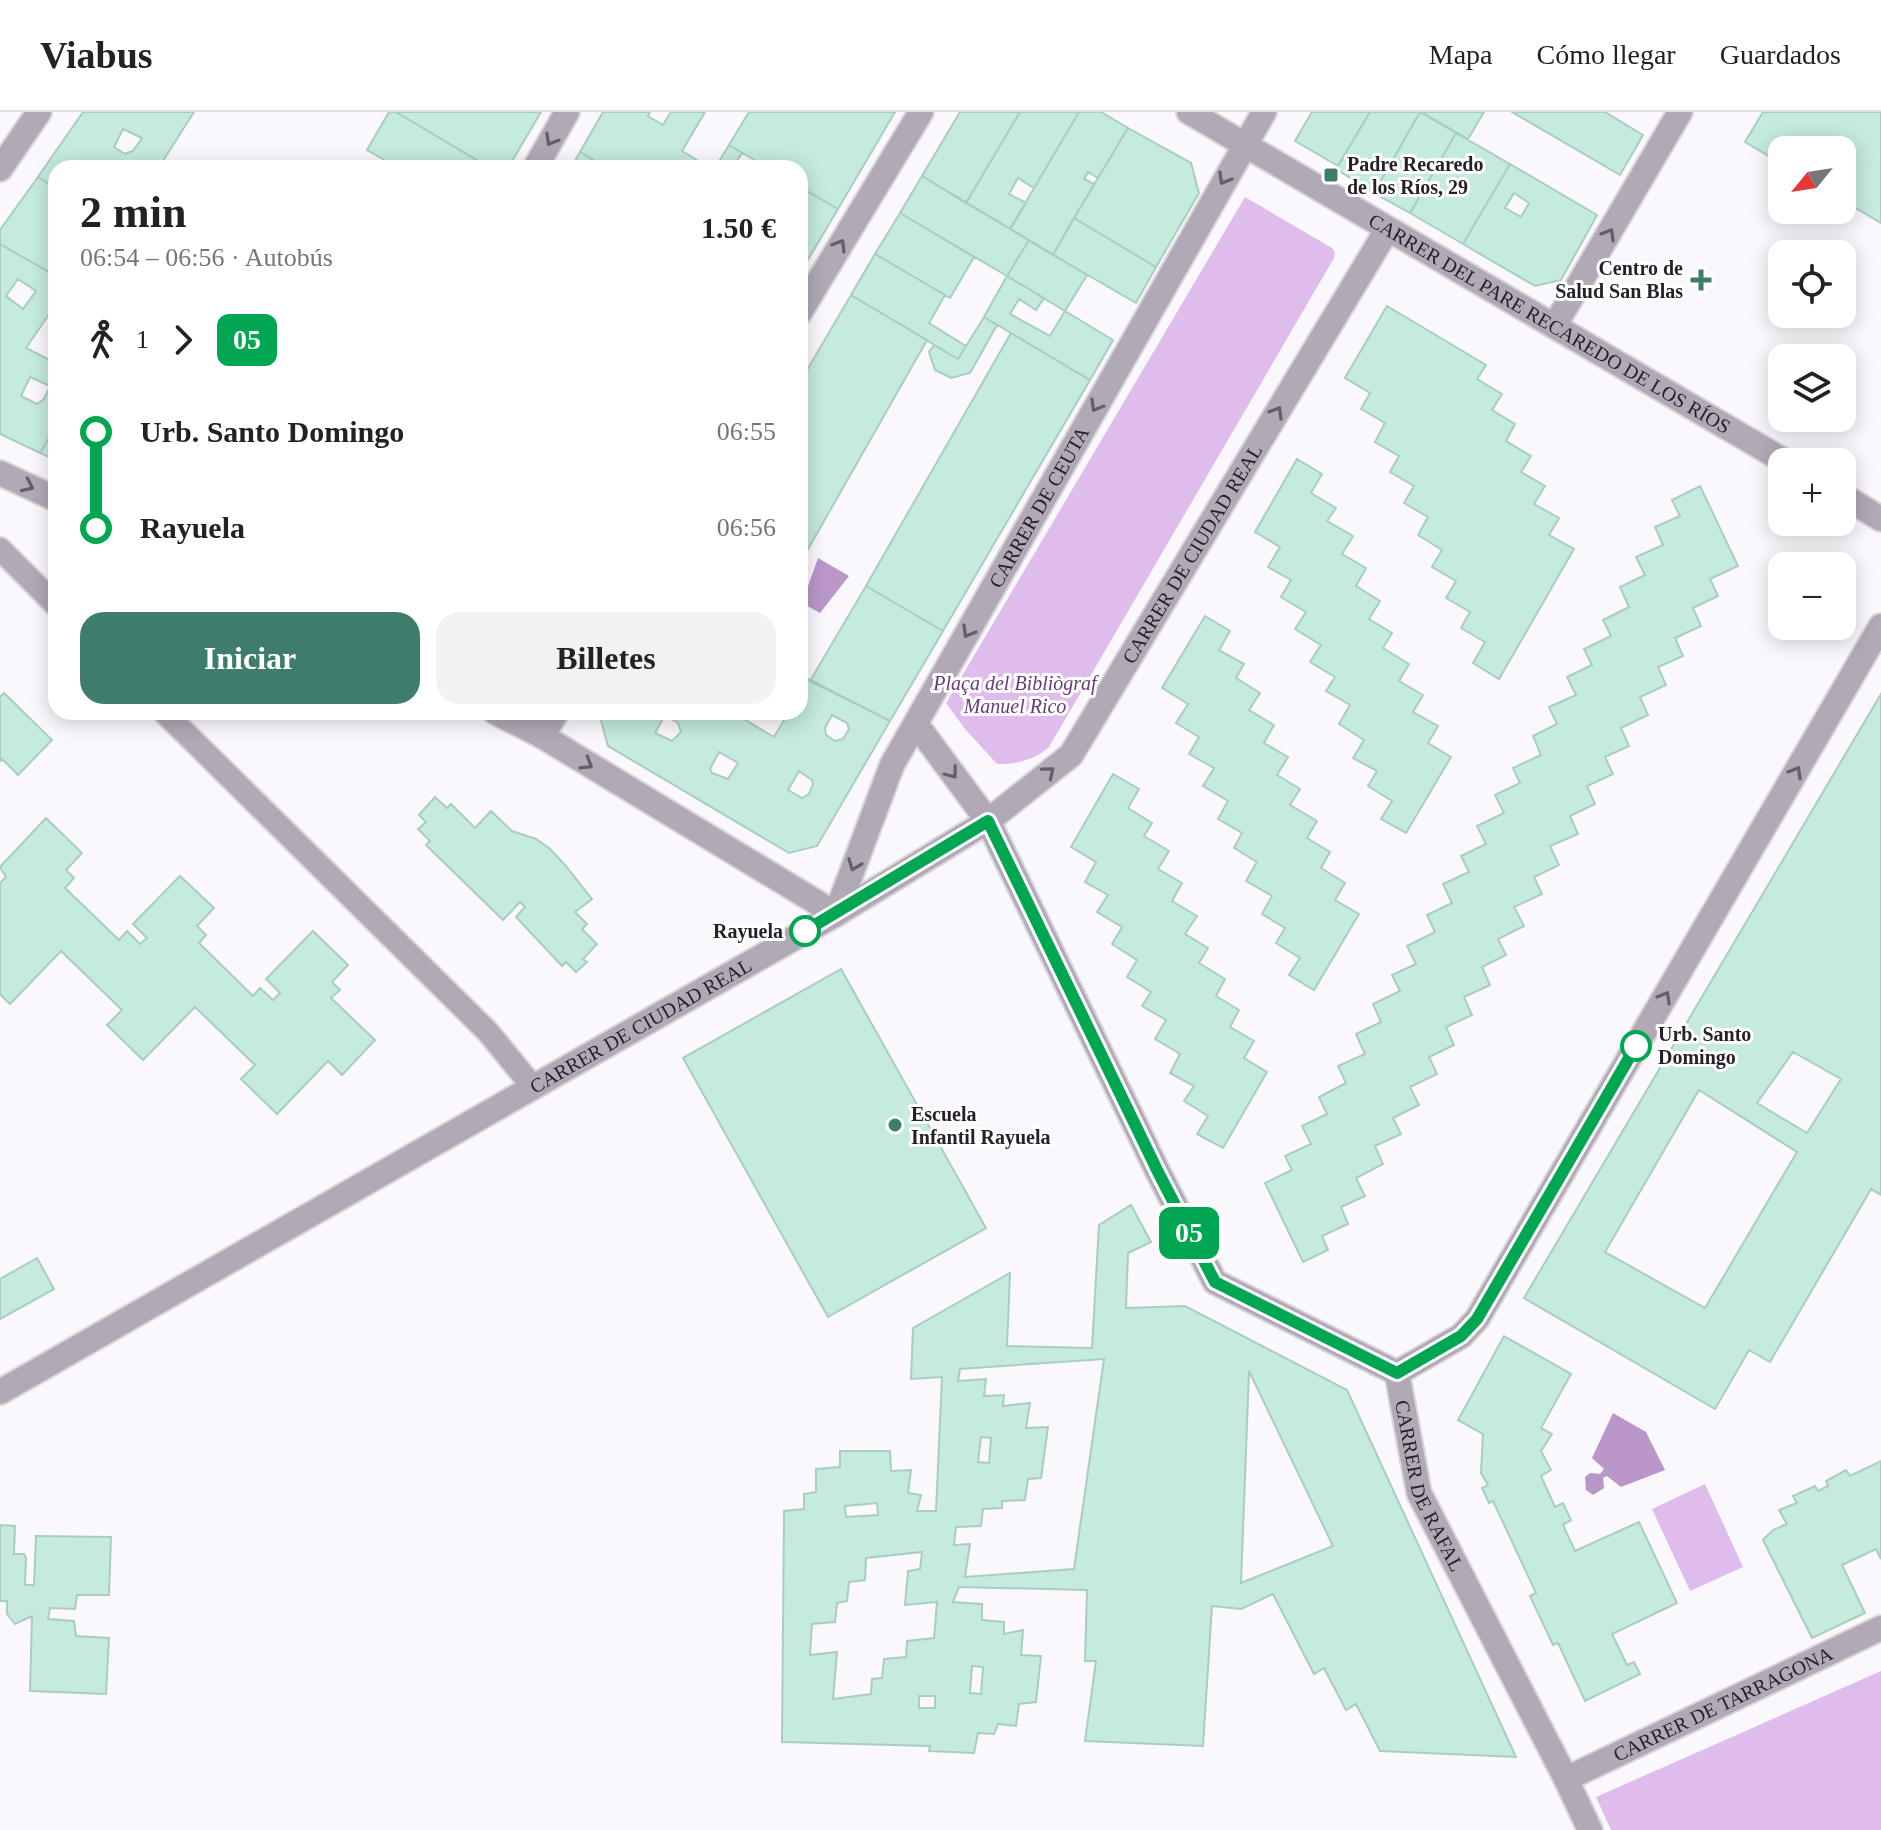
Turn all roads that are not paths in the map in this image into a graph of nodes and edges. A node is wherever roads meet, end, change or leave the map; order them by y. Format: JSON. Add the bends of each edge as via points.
{"nodes":[{"id":1,"x":39,"y":112,"type":"edge"},
{"id":2,"x":567,"y":112,"type":"edge"},
{"id":3,"x":921,"y":112,"type":"edge"},
{"id":4,"x":1189,"y":112,"type":"edge"},
{"id":5,"x":1264,"y":112,"type":"edge"},
{"id":6,"x":1680,"y":112,"type":"edge"},
{"id":7,"x":1244,"y":143,"type":"junction"},
{"id":8,"x":540,"y":160,"type":"edge"},
{"id":9,"x":0,"y":169,"type":"edge"},
{"id":10,"x":1387,"y":230,"type":"junction"},
{"id":11,"x":808,"y":299,"type":"edge"},
{"id":12,"x":1555,"y":325,"type":"junction"},
{"id":13,"x":1768,"y":451,"type":"edge"},
{"id":14,"x":0,"y":473,"type":"edge"},
{"id":15,"x":48,"y":495,"type":"edge"},
{"id":16,"x":1856,"y":504,"type":"edge"},
{"id":17,"x":1881,"y":519,"type":"edge"},
{"id":18,"x":0,"y":549,"type":"edge"},
{"id":19,"x":48,"y":597,"type":"edge"},
{"id":20,"x":1881,"y":626,"type":"edge"},
{"id":21,"x":172,"y":720,"type":"edge"},
{"id":22,"x":511,"y":720,"type":"edge"},
{"id":23,"x":552,"y":720,"type":"edge"},
{"id":24,"x":916,"y":724,"type":"junction"},
{"id":25,"x":542,"y":736,"type":"junction"},
{"id":26,"x":988,"y":821,"type":"junction"},
{"id":27,"x":836,"y":914,"type":"junction"},
{"id":28,"x":533,"y":1087,"type":"junction"},
{"id":29,"x":1397,"y":1373,"type":"junction"},
{"id":30,"x":0,"y":1392,"type":"edge"},
{"id":31,"x":1881,"y":1628,"type":"edge"},
{"id":32,"x":1566,"y":1779,"type":"junction"},
{"id":33,"x":1590,"y":1830,"type":"edge"}],
"edges":[{"from":1,"to":9,"type":"street"},
{"from":2,"to":8,"type":"street","one_way":true},
{"from":11,"to":3,"type":"street","one_way":true},
{"from":4,"to":7,"type":"street","name":"CARRER DEL PARE RECAREDO DE LOS RÍOS"},
{"from":5,"to":7,"type":"street","name":"CARRER DE CEUTA"},
{"from":12,"to":6,"type":"street","one_way":true},
{"from":7,"to":10,"type":"street","name":"CARRER DEL PARE RECAREDO DE LOS RÍOS"},
{"from":7,"to":24,"type":"street","name":"CARRER DE CEUTA","one_way":true},
{"from":10,"to":12,"type":"street","name":"CARRER DEL PARE RECAREDO DE LOS RÍOS"},
{"from":26,"to":10,"type":"street","name":"CARRER DE CIUDAD REAL","one_way":true,"via":[[1071,755]]},
{"from":12,"to":13,"type":"street","name":"CARRER DEL PARE RECAREDO DE LOS RÍOS"},
{"from":14,"to":15,"type":"street","one_way":true},
{"from":16,"to":17,"type":"street"},
{"from":18,"to":19,"type":"lane"},
{"from":29,"to":20,"type":"street","one_way":true,"via":[[1461,1336],[1477,1319]]},
{"from":21,"to":28,"type":"lane","via":[[488,1032]]},
{"from":22,"to":25,"type":"street"},
{"from":23,"to":25,"type":"street"},
{"from":24,"to":26,"type":"street","name":"CARRER DE RAFAL","one_way":true},
{"from":24,"to":27,"type":"street","name":"CARRER DE CEUTA","one_way":true,"via":[[892,765]]},
{"from":25,"to":27,"type":"street","one_way":true},
{"from":26,"to":27,"type":"street","name":"CARRER DE CIUDAD REAL"},
{"from":26,"to":29,"type":"street","name":"CARRER DE RAFAL","via":[[1215,1282]]},
{"from":27,"to":28,"type":"street","name":"CARRER DE CIUDAD REAL"},
{"from":28,"to":30,"type":"street","name":"CARRER DE CIUDAD REAL"},
{"from":29,"to":32,"type":"street","name":"CARRER DE RAFAL","via":[[1419,1493]]},
{"from":31,"to":32,"type":"street","name":"CARRER DE TARRAGONA"},
{"from":32,"to":33,"type":"street","name":"CARRER DE RAFAL"}]}
